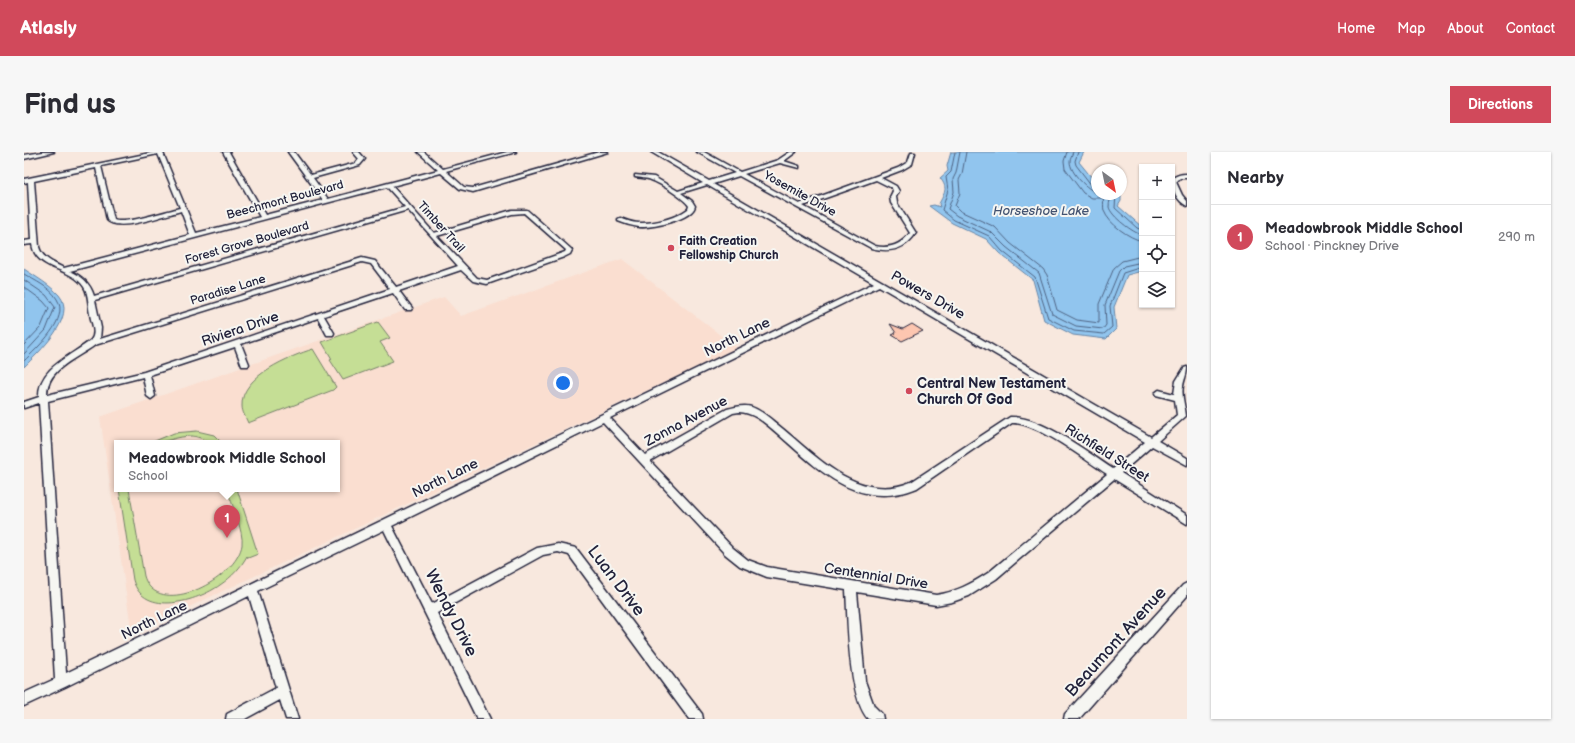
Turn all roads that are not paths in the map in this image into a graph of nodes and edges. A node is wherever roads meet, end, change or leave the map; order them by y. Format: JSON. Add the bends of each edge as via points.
{"nodes":[{"id":1,"x":51,"y":152,"type":"edge"},
{"id":2,"x":161,"y":152,"type":"edge"},
{"id":3,"x":226,"y":152,"type":"edge"},
{"id":4,"x":291,"y":152,"type":"edge"},
{"id":5,"x":356,"y":152,"type":"edge"},
{"id":6,"x":421,"y":152,"type":"edge"},
{"id":7,"x":513,"y":152,"type":"edge"},
{"id":8,"x":605,"y":152,"type":"edge"},
{"id":9,"x":654,"y":152,"type":"edge"},
{"id":10,"x":793,"y":152,"type":"edge"},
{"id":11,"x":704,"y":153,"type":"edge"},
{"id":12,"x":913,"y":154,"type":"dead end"},
{"id":13,"x":24,"y":157,"type":"edge"},
{"id":14,"x":780,"y":161,"type":"junction"},
{"id":15,"x":98,"y":166,"type":"junction"},
{"id":16,"x":797,"y":167,"type":"dead end"},
{"id":17,"x":443,"y":171,"type":"junction"},
{"id":18,"x":740,"y":174,"type":"junction"},
{"id":19,"x":637,"y":176,"type":"dead end"},
{"id":20,"x":1187,"y":176,"type":"edge"},
{"id":21,"x":309,"y":177,"type":"junction"},
{"id":22,"x":876,"y":177,"type":"junction"},
{"id":23,"x":31,"y":180,"type":"junction"},
{"id":24,"x":24,"y":182,"type":"edge"},
{"id":25,"x":387,"y":184,"type":"junction"},
{"id":26,"x":708,"y":184,"type":"junction"},
{"id":27,"x":677,"y":193,"type":"junction"},
{"id":28,"x":326,"y":200,"type":"junction"},
{"id":29,"x":1187,"y":204,"type":"edge"},
{"id":30,"x":799,"y":206,"type":"junction"},
{"id":31,"x":409,"y":208,"type":"junction"},
{"id":32,"x":183,"y":209,"type":"junction"},
{"id":33,"x":263,"y":218,"type":"junction"},
{"id":34,"x":620,"y":220,"type":"dead end"},
{"id":35,"x":434,"y":235,"type":"junction"},
{"id":36,"x":194,"y":236,"type":"junction"},
{"id":37,"x":35,"y":241,"type":"junction"},
{"id":38,"x":24,"y":243,"type":"edge"},
{"id":39,"x":462,"y":267,"type":"junction"},
{"id":40,"x":64,"y":270,"type":"junction"},
{"id":41,"x":880,"y":283,"type":"junction"},
{"id":42,"x":395,"y":290,"type":"junction"},
{"id":43,"x":91,"y":299,"type":"junction"},
{"id":44,"x":408,"y":308,"type":"dead end"},
{"id":45,"x":320,"y":315,"type":"junction"},
{"id":46,"x":330,"y":333,"type":"dead end"},
{"id":47,"x":94,"y":343,"type":"junction"},
{"id":48,"x":237,"y":343,"type":"junction"},
{"id":49,"x":245,"y":364,"type":"dead end"},
{"id":50,"x":1187,"y":370,"type":"edge"},
{"id":51,"x":146,"y":374,"type":"junction"},
{"id":52,"x":1159,"y":393,"type":"dead end"},
{"id":53,"x":151,"y":396,"type":"dead end"},
{"id":54,"x":1179,"y":398,"type":"junction"},
{"id":55,"x":44,"y":399,"type":"junction"},
{"id":56,"x":24,"y":405,"type":"edge"},
{"id":57,"x":1184,"y":417,"type":"edge"},
{"id":58,"x":605,"y":418,"type":"junction"},
{"id":59,"x":1010,"y":420,"type":"joint"},
{"id":60,"x":1152,"y":441,"type":"junction"},
{"id":61,"x":644,"y":460,"type":"junction"},
{"id":62,"x":1187,"y":462,"type":"edge"},
{"id":63,"x":1114,"y":474,"type":"junction"},
{"id":64,"x":1187,"y":520,"type":"edge"},
{"id":65,"x":386,"y":524,"type":"junction"},
{"id":66,"x":852,"y":586,"type":"junction"},
{"id":67,"x":1187,"y":588,"type":"edge"},
{"id":68,"x":252,"y":589,"type":"junction"},
{"id":69,"x":431,"y":610,"type":"junction"},
{"id":70,"x":61,"y":683,"type":"junction"},
{"id":71,"x":284,"y":691,"type":"junction"},
{"id":72,"x":24,"y":700,"type":"edge"},
{"id":73,"x":232,"y":719,"type":"edge"},
{"id":74,"x":292,"y":719,"type":"edge"},
{"id":75,"x":484,"y":719,"type":"edge"},
{"id":76,"x":697,"y":719,"type":"edge"},
{"id":77,"x":877,"y":719,"type":"edge"},
{"id":78,"x":1070,"y":719,"type":"edge"}],
"edges":[{"from":1,"to":13,"type":"street"},
{"from":2,"to":15,"type":"street"},
{"from":2,"to":32,"type":"street"},
{"from":3,"to":33,"type":"street"},
{"from":4,"to":21,"type":"street"},
{"from":5,"to":21,"type":"street","via":[[362,159],[354,165]]},
{"from":6,"to":17,"type":"street"},
{"from":7,"to":17,"type":"street","name":"Beechmont Boulevard"},
{"from":8,"to":17,"type":"street","via":[[473,190],[462,188]]},
{"from":9,"to":26,"type":"street","name":"Powers Drive"},
{"from":10,"to":14,"type":"street"},
{"from":11,"to":18,"type":"street","name":"Yosemite Drive"},
{"from":12,"to":22,"type":"street","via":[[910,163]]},
{"from":14,"to":16,"type":"street"},
{"from":14,"to":18,"type":"street"},
{"from":15,"to":23,"type":"street"},
{"from":15,"to":32,"type":"street","via":[[110,220],[116,224]]},
{"from":17,"to":25,"type":"street","name":"Beechmont Boulevard"},
{"from":18,"to":26,"type":"street"},
{"from":18,"to":30,"type":"street","name":"Yosemite Drive"},
{"from":19,"to":27,"type":"street","via":[[652,178]]},
{"from":20,"to":29,"type":"street","via":[[1179,176],[1173,182],[1179,196]]},
{"from":21,"to":28,"type":"street"},
{"from":22,"to":30,"type":"street"},
{"from":22,"to":30,"type":"street","name":"Yosemite Drive","via":[[894,187],[894,203],[913,233],[902,244],[892,249],[873,247]]},
{"from":23,"to":24,"type":"street"},
{"from":23,"to":37,"type":"street"},
{"from":25,"to":28,"type":"street","name":"Beechmont Boulevard"},
{"from":25,"to":31,"type":"street","name":"Timber Trail"},
{"from":26,"to":27,"type":"street"},
{"from":26,"to":41,"type":"street","name":"Powers Drive"},
{"from":27,"to":34,"type":"street","via":[[692,206],[686,214],[659,224],[645,226],[636,226]]},
{"from":28,"to":33,"type":"street","name":"Beechmont Boulevard"},
{"from":31,"to":35,"type":"street","name":"Timber Trail"},
{"from":31,"to":43,"type":"street","name":"Forest Grove Boulevard"},
{"from":32,"to":36,"type":"street"},
{"from":33,"to":36,"type":"street","name":"Beechmont Boulevard"},
{"from":35,"to":39,"type":"street","name":"Timber Trail"},
{"from":35,"to":39,"type":"street","name":"Timber Trail","via":[[518,210],[529,214],[569,250],[562,256],[487,282],[475,280]]},
{"from":36,"to":40,"type":"street","name":"Beechmont Boulevard"},
{"from":37,"to":38,"type":"street"},
{"from":37,"to":40,"type":"street","via":[[41,257]]},
{"from":39,"to":42,"type":"street","name":"Riviera Drive"},
{"from":40,"to":43,"type":"street","via":[[83,281]]},
{"from":41,"to":58,"type":"street","name":"North Lane"},
{"from":41,"to":60,"type":"street","name":"Powers Drive"},
{"from":42,"to":44,"type":"street"},
{"from":42,"to":45,"type":"street","name":"Riviera Drive"},
{"from":42,"to":47,"type":"street","name":"Paradise Lane","via":[[375,264],[368,260],[358,261]]},
{"from":43,"to":47,"type":"street","via":[[97,334]]},
{"from":45,"to":46,"type":"street"},
{"from":45,"to":48,"type":"street","name":"Riviera Drive"},
{"from":47,"to":55,"type":"street","name":"Paradise Lane","via":[[68,358],[52,373],[44,385]]},
{"from":48,"to":49,"type":"street"},
{"from":48,"to":51,"type":"street","name":"Riviera Drive"},
{"from":50,"to":54,"type":"street","via":[[1177,387]]},
{"from":51,"to":53,"type":"street"},
{"from":51,"to":55,"type":"street","name":"Riviera Drive"},
{"from":52,"to":54,"type":"street"},
{"from":54,"to":57,"type":"street"},
{"from":55,"to":56,"type":"street","name":"Riviera Drive"},
{"from":55,"to":70,"type":"street","name":"Paradise Lane"},
{"from":57,"to":60,"type":"street","name":"Centennial Drive"},
{"from":58,"to":61,"type":"street","name":"Centennial Drive"},
{"from":58,"to":65,"type":"street","name":"North Lane"},
{"from":59,"to":61,"type":"street","name":"Zonna Avenue","via":[[914,485],[902,490],[858,488],[841,480],[751,410],[730,411]]},
{"from":59,"to":63,"type":"street","name":"Richfield Street","via":[[1028,421]]},
{"from":60,"to":62,"type":"street","name":"Powers Drive"},
{"from":60,"to":63,"type":"street","name":"Centennial Drive"},
{"from":61,"to":66,"type":"street","name":"Centennial Drive","via":[[744,563],[767,572]]},
{"from":63,"to":64,"type":"street","name":"Richfield Street"},
{"from":63,"to":66,"type":"street","name":"Centennial Drive","via":[[992,576],[969,592],[936,600]]},
{"from":65,"to":68,"type":"street","name":"North Lane"},
{"from":65,"to":69,"type":"street","name":"Wendy Drive"},
{"from":66,"to":77,"type":"street","via":[[859,681],[869,710]]},
{"from":67,"to":78,"type":"street","name":"Beaumont Avenue"},
{"from":68,"to":70,"type":"street","name":"North Lane"},
{"from":68,"to":71,"type":"street"},
{"from":69,"to":75,"type":"street","name":"Wendy Drive"},
{"from":69,"to":76,"type":"street","name":"Luan Drive","via":[[541,551],[558,548],[572,551]]},
{"from":70,"to":72,"type":"street","name":"North Lane"},
{"from":71,"to":73,"type":"street"},
{"from":71,"to":74,"type":"street"}]}
